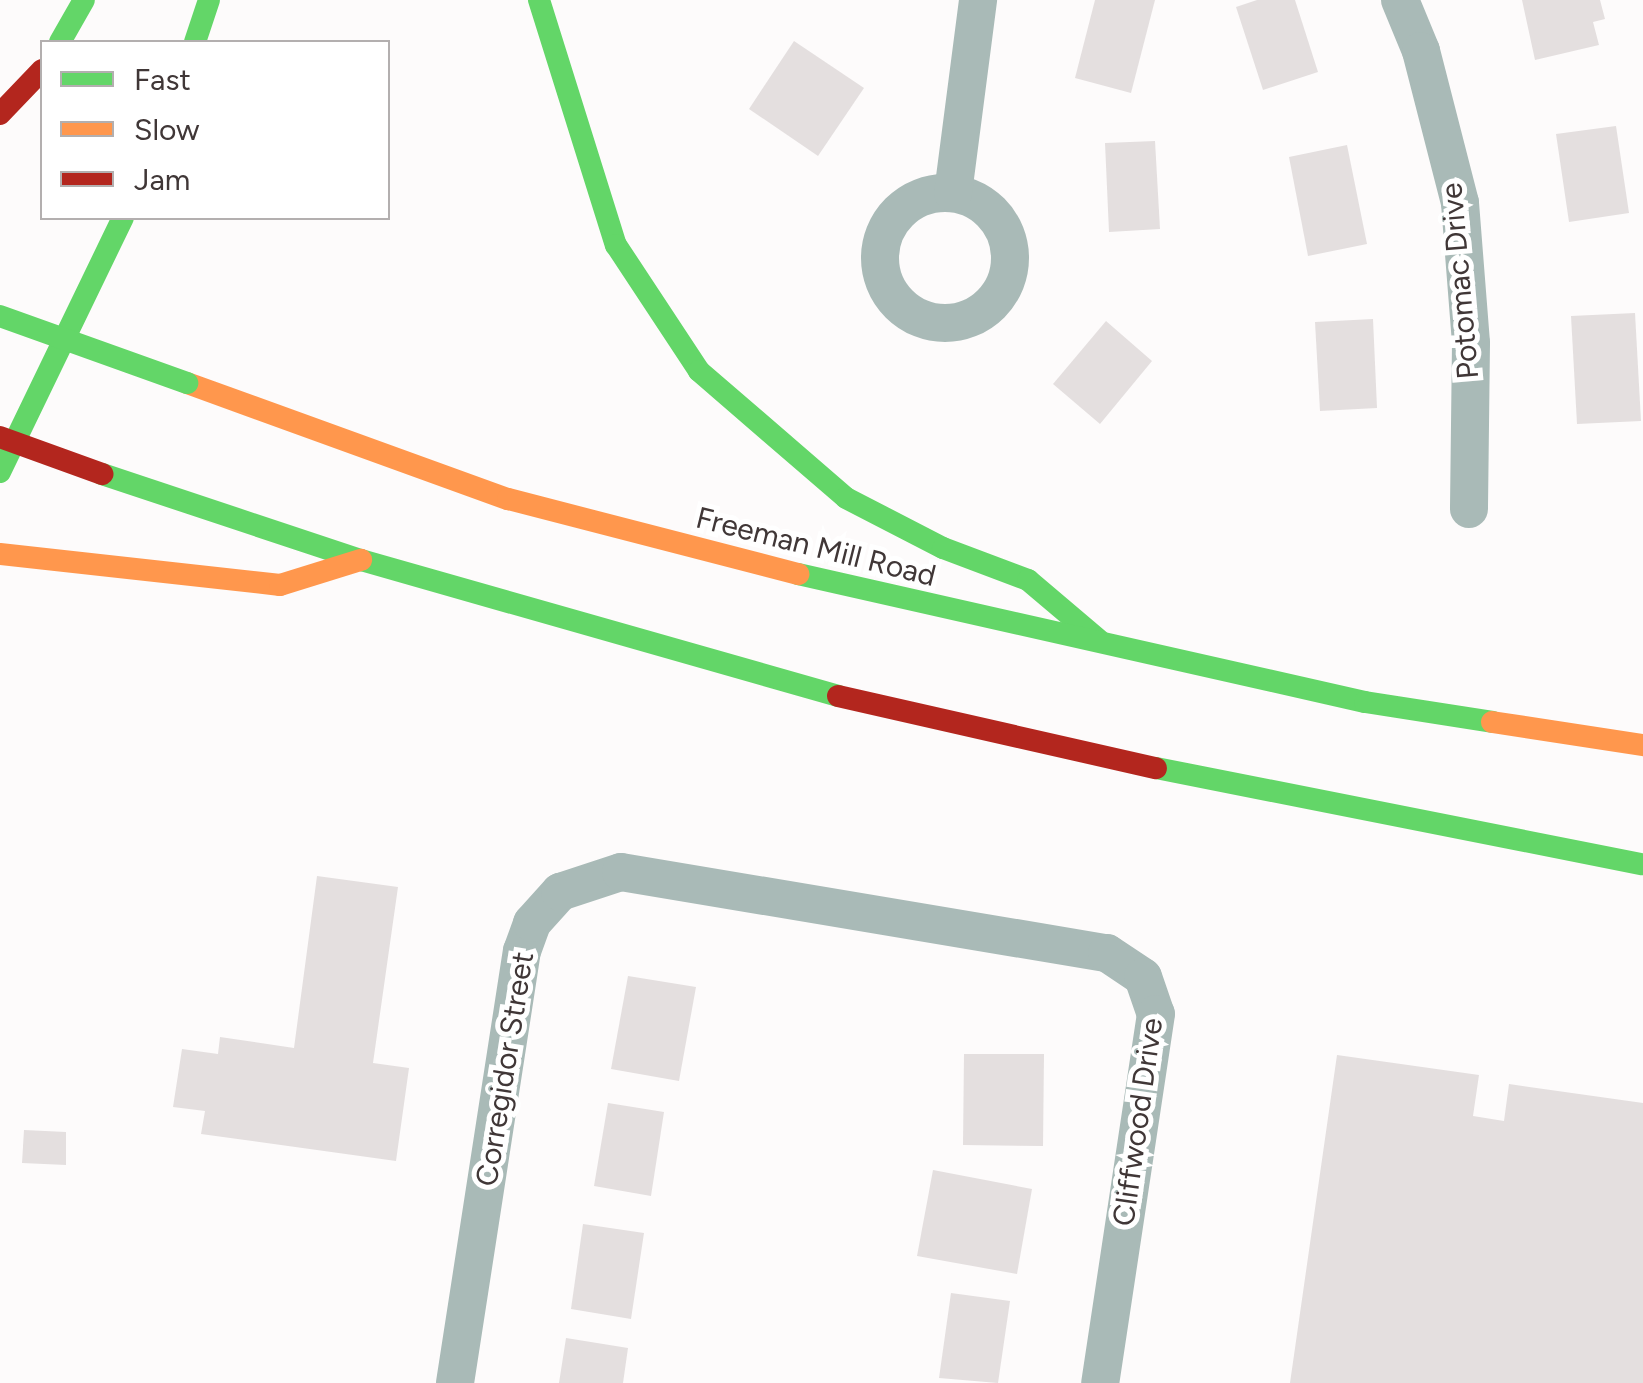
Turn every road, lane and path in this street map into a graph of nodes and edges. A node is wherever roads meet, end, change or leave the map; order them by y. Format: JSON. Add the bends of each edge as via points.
{"nodes":[{"id":1,"x":84,"y":0,"type":"edge"},
{"id":2,"x":210,"y":0,"type":"edge"},
{"id":3,"x":539,"y":0,"type":"edge"},
{"id":4,"x":978,"y":0,"type":"edge"},
{"id":5,"x":1400,"y":0,"type":"edge"},
{"id":6,"x":61,"y":40,"type":"edge"},
{"id":7,"x":196,"y":40,"type":"edge"},
{"id":8,"x":40,"y":72,"type":"edge"},
{"id":9,"x":0,"y":114,"type":"edge"},
{"id":10,"x":953,"y":192,"type":"dead end"},
{"id":11,"x":122,"y":220,"type":"edge"},
{"id":12,"x":0,"y":316,"type":"edge"},
{"id":13,"x":0,"y":437,"type":"edge"},
{"id":14,"x":0,"y":472,"type":"edge"},
{"id":15,"x":1469,"y":509,"type":"dead end"},
{"id":16,"x":0,"y":554,"type":"edge"},
{"id":17,"x":361,"y":560,"type":"junction"},
{"id":18,"x":1109,"y":648,"type":"junction"},
{"id":19,"x":1643,"y":745,"type":"edge"},
{"id":20,"x":1643,"y":864,"type":"edge"},
{"id":21,"x":860,"y":910,"type":"joint"},
{"id":22,"x":454,"y":1383,"type":"edge"},
{"id":23,"x":1100,"y":1383,"type":"edge"}],
"edges":[{"from":1,"to":6,"type":"highway"},
{"from":2,"to":7,"type":"highway"},
{"from":3,"to":18,"type":"highway","via":[[616,244],[698,371],[846,498],[1028,580]]},
{"from":4,"to":10,"type":"street"},
{"from":5,"to":15,"type":"street","name":"Potomac Drive","via":[[1460,203],[1470,343]]},
{"from":8,"to":9,"type":"highway"},
{"from":11,"to":14,"type":"highway"},
{"from":12,"to":18,"type":"highway","name":"Freeman Mill Road","bridge":true,"via":[[508,499]]},
{"from":13,"to":17,"type":"highway","bridge":true},
{"from":16,"to":17,"type":"highway","via":[[280,584]]},
{"from":17,"to":20,"type":"highway","via":[[814,690],[1164,770]]},
{"from":18,"to":19,"type":"highway","name":"Freeman Mill Road","via":[[1365,702]]},
{"from":21,"to":22,"type":"street","name":"Corregidor Street","via":[[621,872],[578,881],[544,906],[522,951]]},
{"from":21,"to":23,"type":"street","name":"Cliffwood Drive","via":[[1107,953],[1143,977],[1152,993],[1153,1036]]}]}
